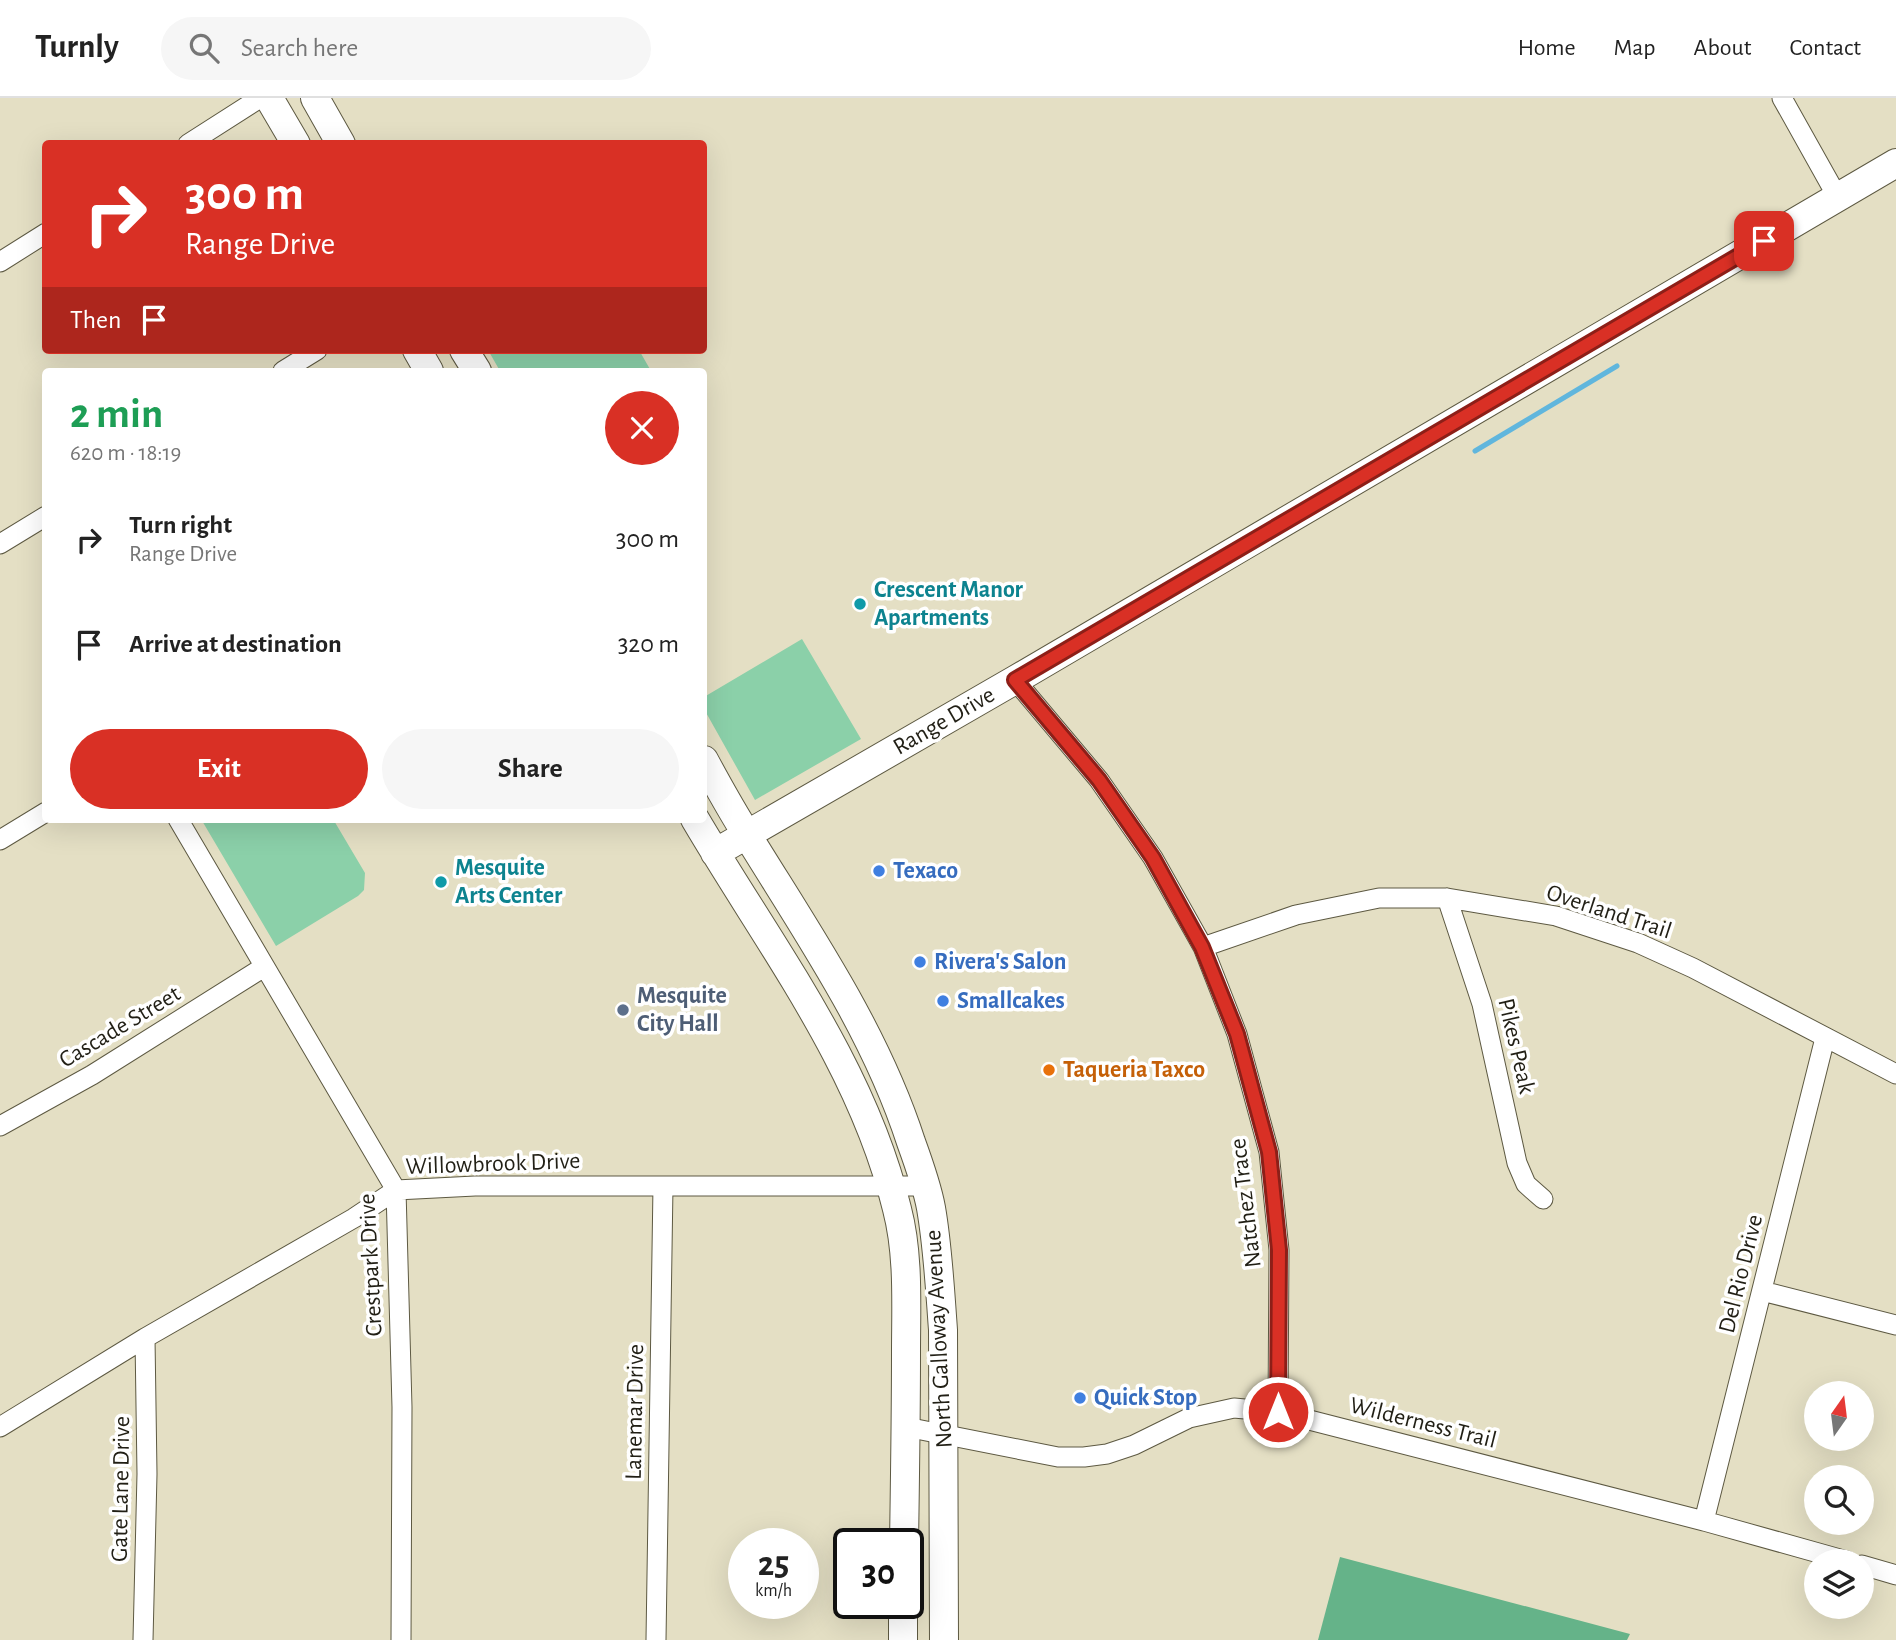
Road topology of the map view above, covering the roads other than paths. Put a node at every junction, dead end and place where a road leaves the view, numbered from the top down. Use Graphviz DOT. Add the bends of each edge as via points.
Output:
graph roads {
  1 [pos="260,98"];
  2 [pos="269,98"];
  3 [pos="314,98"];
  4 [pos="1782,98"];
  5 [pos="194,140"];
  6 [pos="294,140"];
  7 [pos="339,140"];
  8 [pos="1896,163"];
  9 [pos="1838,198"];
  10 [pos="42,236"];
  11 [pos="0,262"];
  12 [pos="311,354"];
  13 [pos="288,368"];
  14 [pos="42,518"];
  15 [pos="0,544"];
  16 [pos="1015,680"];
  17 [pos="707,765"];
  18 [pos="42,814"];
  19 [pos="180,823"];
  20 [pos="697,823"];
  21 [pos="747,835"];
  22 [pos="0,840"];
  23 [pos="715,853"];
  24 [pos="1447,898"];
  25 [pos="1202,947"];
  26 [pos="264,967"];
  27 [pos="1825,1038"];
  28 [pos="1896,1074"];
  29 [pos="0,1126"];
  30 [pos="663,1186"];
  31 [pos="926,1186"];
  32 [pos="891,1187"];
  33 [pos="396,1190"];
  34 [pos="1544,1199"];
  35 [pos="1762,1292"];
  36 [pos="1896,1325"];
  37 [pos="145,1338"];
  38 [pos="1278,1412"];
  39 [pos="0,1427"];
  40 [pos="905,1427"];
  41 [pos="945,1435"];
  42 [pos="1704,1521"];
  43 [pos="904,1528"];
  44 [pos="1804,1549"];
  45 [pos="1874,1569"];
  46 [pos="1896,1575"];
  47 [pos="903,1619"];
  48 [pos="143,1640"];
  49 [pos="401,1640"];
  50 [pos="656,1640"];
  51 [pos="903,1640"];
  52 [pos="944,1640"];
  1 -- 5 [label="street"];
  2 -- 6 [label="main road"];
  3 -- 7 [label="main road"];
  4 -- 9 [label="street"];
  8 -- 9 [label="main road, Range Drive"];
  9 -- 16 [label="main road, Range Drive"];
  10 -- 11 [label="street"];
  12 -- 13 [label="street"];
  14 -- 15 [label="street"];
  16 -- 21 [label="main road, Range Drive"];
  16 -- 25 [label="street, Natchez Trace" via="1099,780 1153,858"];
  17 -- 21 [label="main road, North Galloway Avenue"];
  18 -- 22 [label="street"];
  19 -- 26 [label="street, Crestpark Drive"];
  20 -- 23 [label="main road, North Galloway Avenue"];
  21 -- 23 [label="main road, Range Drive"];
  21 -- 31 [label="main road, North Galloway Avenue" via="854,1007 897,1099"];
  23 -- 32 [label="main road, North Galloway Avenue" via="859,1096"];
  24 -- 25 [label="street, Overland Trail" via="1379,898 1296,915"];
  24 -- 27 [label="street, Overland Trail" via="1556,916 1638,943"];
  24 -- 34 [label="street, Pikes Peak" via="1482,1004 1517,1163 1526,1184"];
  25 -- 38 [label="street, Natchez Trace" via="1237,1034 1269,1152 1279,1250"];
  26 -- 29 [label="street, Cascade Street" via="92,1075"];
  26 -- 33 [label="street, Crestpark Drive"];
  27 -- 28 [label="street, Overland Trail"];
  27 -- 35 [label="street, Del Rio Drive"];
  30 -- 32 [label="street, Willowbrook Drive"];
  30 -- 33 [label="street, Willowbrook Drive"];
  30 -- 50 [label="street, Lanemar Drive"];
  31 -- 32 [label="street, Willowbrook Drive"];
  31 -- 41 [label="main road, North Galloway Avenue" via="940,1280"];
  32 -- 40 [label="main road, North Galloway Avenue" via="907,1290"];
  33 -- 37 [label="street, Willowbrook Drive"];
  33 -- 49 [label="street, Crestpark Drive" via="402,1407"];
  35 -- 36 [label="street"];
  35 -- 42 [label="street, Del Rio Drive"];
  37 -- 39 [label="street, Willowbrook Drive"];
  37 -- 48 [label="street, Gate Lane Drive"];
  38 -- 41 [label="street, Wilderness Trail" via="1234,1408 1189,1418 1134,1445 1084,1457 1058,1457"];
  38 -- 42 [label="street, Wilderness Trail"];
  40 -- 41 [label="street, Wilderness Trail"];
  40 -- 43 [label="main road, North Galloway Avenue"];
  41 -- 52 [label="main road, North Galloway Avenue"];
  42 -- 44 [label="street, Wilderness Trail"];
  45 -- 46 [label="street"];
  47 -- 51 [label="main road"];
}
